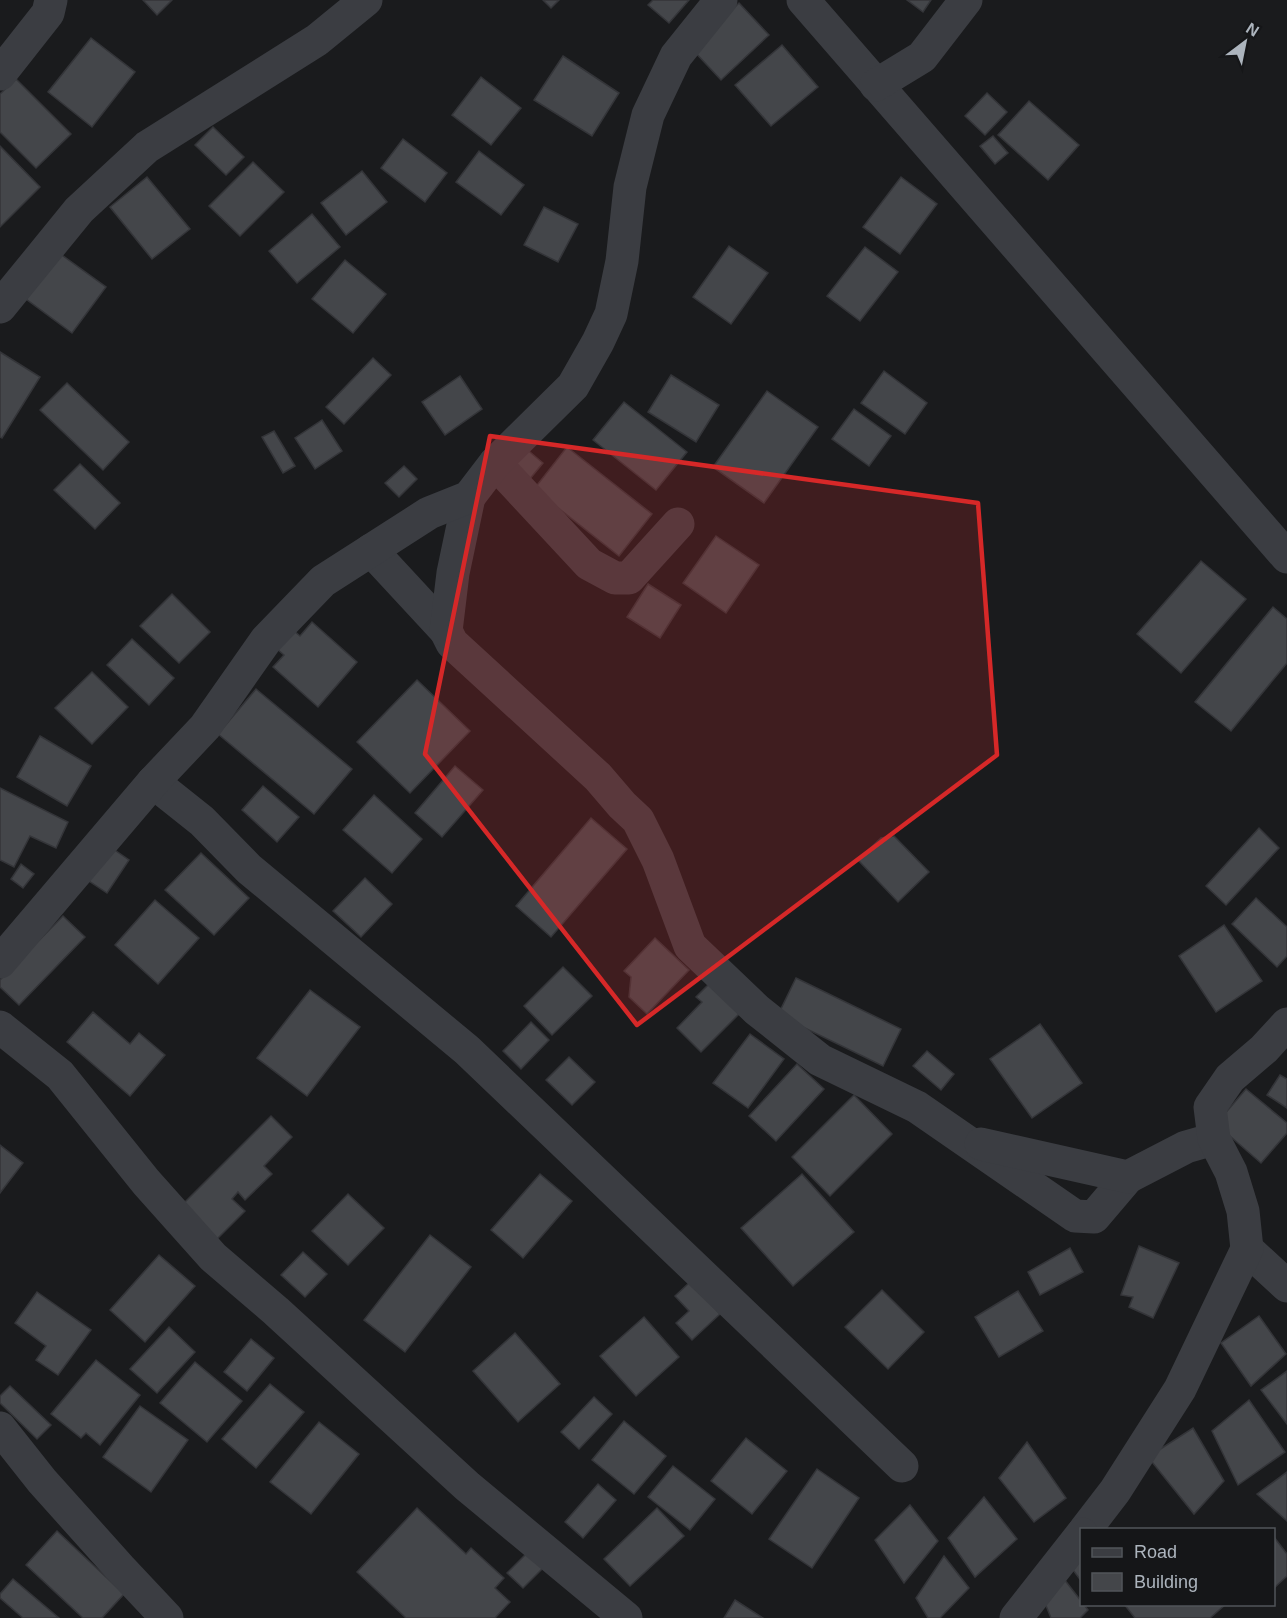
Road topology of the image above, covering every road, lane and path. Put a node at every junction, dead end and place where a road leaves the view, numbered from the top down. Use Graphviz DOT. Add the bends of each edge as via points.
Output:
graph roads {
  1 [pos="51,0"];
  2 [pos="366,0"];
  3 [pos="721,0"];
  4 [pos="803,0"];
  5 [pos="966,0"];
  6 [pos="0,74"];
  7 [pos="876,85"];
  8 [pos="0,307"];
  9 [pos="495,464"];
  10 [pos="469,497"];
  11 [pos="678,524"];
  12 [pos="371,550"];
  13 [pos="1287,557"];
  14 [pos="446,631"];
  15 [pos="153,783"];
  16 [pos="0,962"];
  17 [pos="1287,1024"];
  18 [pos="0,1027"];
  19 [pos="1214,1139"];
  20 [pos="964,1140"];
  21 [pos="1128,1177"];
  22 [pos="1247,1249"];
  23 [pos="1287,1286"];
  24 [pos="0,1428"];
  25 [pos="902,1466"];
  26 [pos="1087,1528"];
  27 [pos="1080,1537"];
  28 [pos="167,1618"];
  29 [pos="626,1618"];
  30 [pos="1016,1618"];
  1 -- 6 [label="street" via="48,13"];
  2 -- 8 [label="street" via="317,40 147,147 79,210"];
  3 -- 9 [label="street" via="676,56 648,115 630,187 622,261 611,314 598,342 573,386"];
  4 -- 7 [label="street"];
  5 -- 7 [label="street" via="922,57"];
  7 -- 13 [label="street"];
  9 -- 10 [label="street"];
  9 -- 11 [label="street" via="590,564 615,578 629,578"];
  10 -- 12 [label="street" via="429,513"];
  10 -- 14 [label="street"];
  12 -- 14 [label="street"];
  12 -- 15 [label="street" via="323,581 266,640 205,727"];
  14 -- 20 [label="street" via="452,643 598,777 638,820 658,860 690,946 757,1010 820,1060 916,1107"];
  15 -- 16 [label="street"];
  15 -- 25 [label="street" via="202,821 249,869 467,1050"];
  17 -- 19 [label="street" via="1230,1078 1210,1107"];
  18 -- 29 [label="street" via="60,1075 146,1182 213,1257 467,1486"];
  19 -- 21 [label="street" via="1186,1147"];
  19 -- 22 [label="street" via="1240,1201"];
  20 -- 21 [label="street"];
  20 -- 21 [label="street" via="1075,1216 1094,1217"];
  22 -- 23 [label="street"];
  22 -- 26 [label="street" via="1180,1389"];
  24 -- 28 [label="street" via="42,1481"];
  27 -- 30 [label="street"];
}
